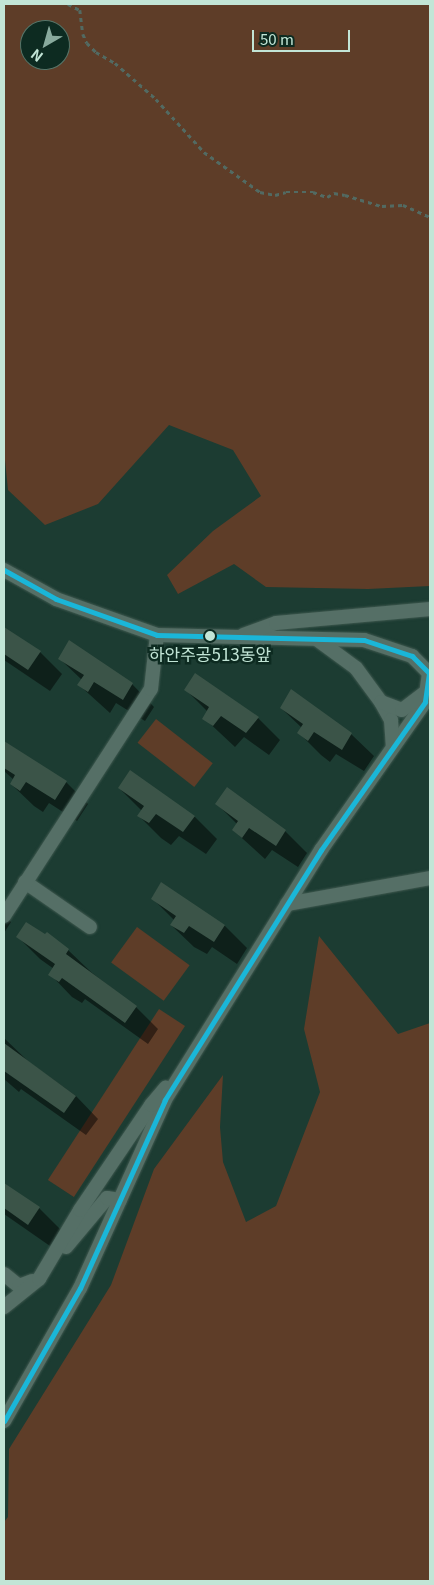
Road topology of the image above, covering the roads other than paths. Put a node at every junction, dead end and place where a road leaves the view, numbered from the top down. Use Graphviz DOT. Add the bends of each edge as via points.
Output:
graph roads {
  1 [pos="4,570"];
  2 [pos="430,609"];
  3 [pos="157,635"];
  4 [pos="237,638"];
  5 [pos="318,640"];
  6 [pos="426,692"];
  7 [pos="381,702"];
  8 [pos="392,746"];
  9 [pos="430,878"];
  10 [pos="26,882"];
  11 [pos="287,904"];
  12 [pos="4,916"];
  13 [pos="90,927"];
  14 [pos="198,1048"];
  15 [pos="120,1200"];
  16 [pos="4,1274"];
  17 [pos="38,1279"];
  18 [pos="4,1307"];
  19 [pos="4,1421"];
  1 -- 3 [label="street" via="56,599"];
  2 -- 4 [label="street" via="276,622"];
  3 -- 4 [label="street"];
  3 -- 10 [label="street" via="151,689"];
  4 -- 5 [label="street"];
  5 -- 6 [label="street" via="364,640 412,656 429,673"];
  5 -- 7 [label="street" via="356,668"];
  6 -- 7 [label="street" via="402,710"];
  6 -- 8 [label="street" via="425,702"];
  7 -- 8 [label="street" via="391,720"];
  8 -- 11 [label="street"];
  9 -- 11 [label="street"];
  10 -- 12 [label="street"];
  10 -- 13 [label="street"];
  11 -- 14 [label="street"];
  14 -- 15 [label="street" via="165,1100"];
  14 -- 17 [label="street" via="146,1113"];
  15 -- 17 [label="street" via="107,1198"];
  15 -- 19 [label="street" via="80,1288"];
  16 -- 17 [label="street" via="19,1286"];
  17 -- 18 [label="street"];
}
